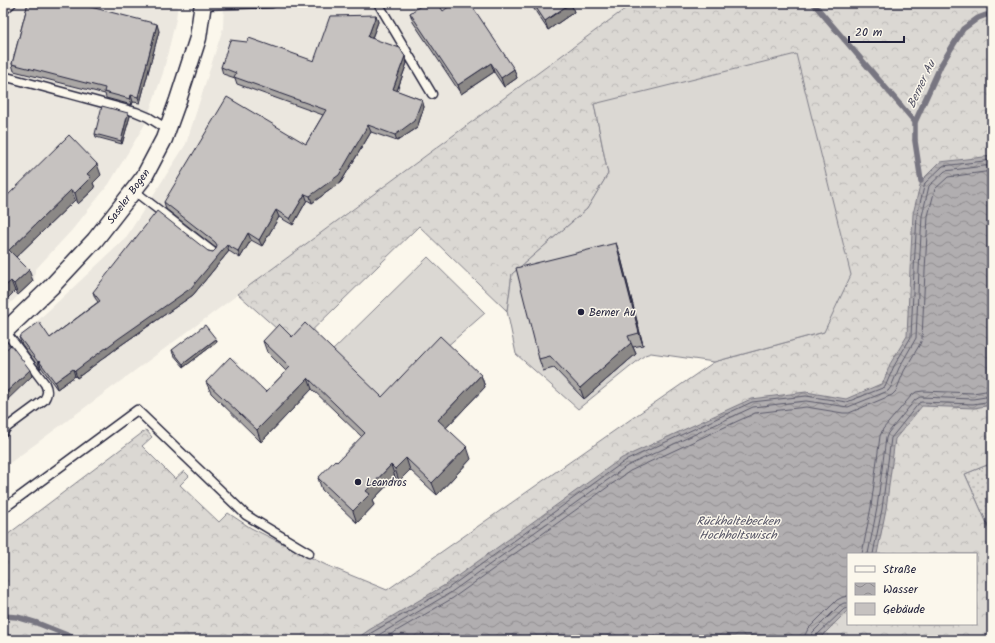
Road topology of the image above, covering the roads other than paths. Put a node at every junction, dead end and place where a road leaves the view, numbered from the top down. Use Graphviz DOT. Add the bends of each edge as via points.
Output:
graph roads {
  1 [pos="12,3"];
  2 [pos="272,3"];
  3 [pos="378,3"];
  4 [pos="202,4"];
  5 [pos="3,11"];
  6 [pos="3,76"];
  7 [pos="432,94"];
  8 [pos="167,129"];
  9 [pos="133,190"];
  10 [pos="214,253"];
  11 [pos="4,332"];
  12 [pos="3,433"];
  13 [pos="3,509"];
  14 [pos="309,553"];
  1 -- 5 [label="lane"];
  2 -- 4 [label="lane"];
  3 -- 7 [label="lane"];
  4 -- 8 [label="street, Saseler Bogen" via="198,38"];
  6 -- 8 [label="lane" via="136,112"];
  8 -- 9 [label="street, Saseler Bogen" via="144,177"];
  9 -- 10 [label="lane"];
  9 -- 11 [label="street, Saseler Bogen" via="95,240"];
  11 -- 12 [label="lane" via="47,389 44,400 6,428"];
  13 -- 14 [label="lane" via="137,410 246,515"];
}
